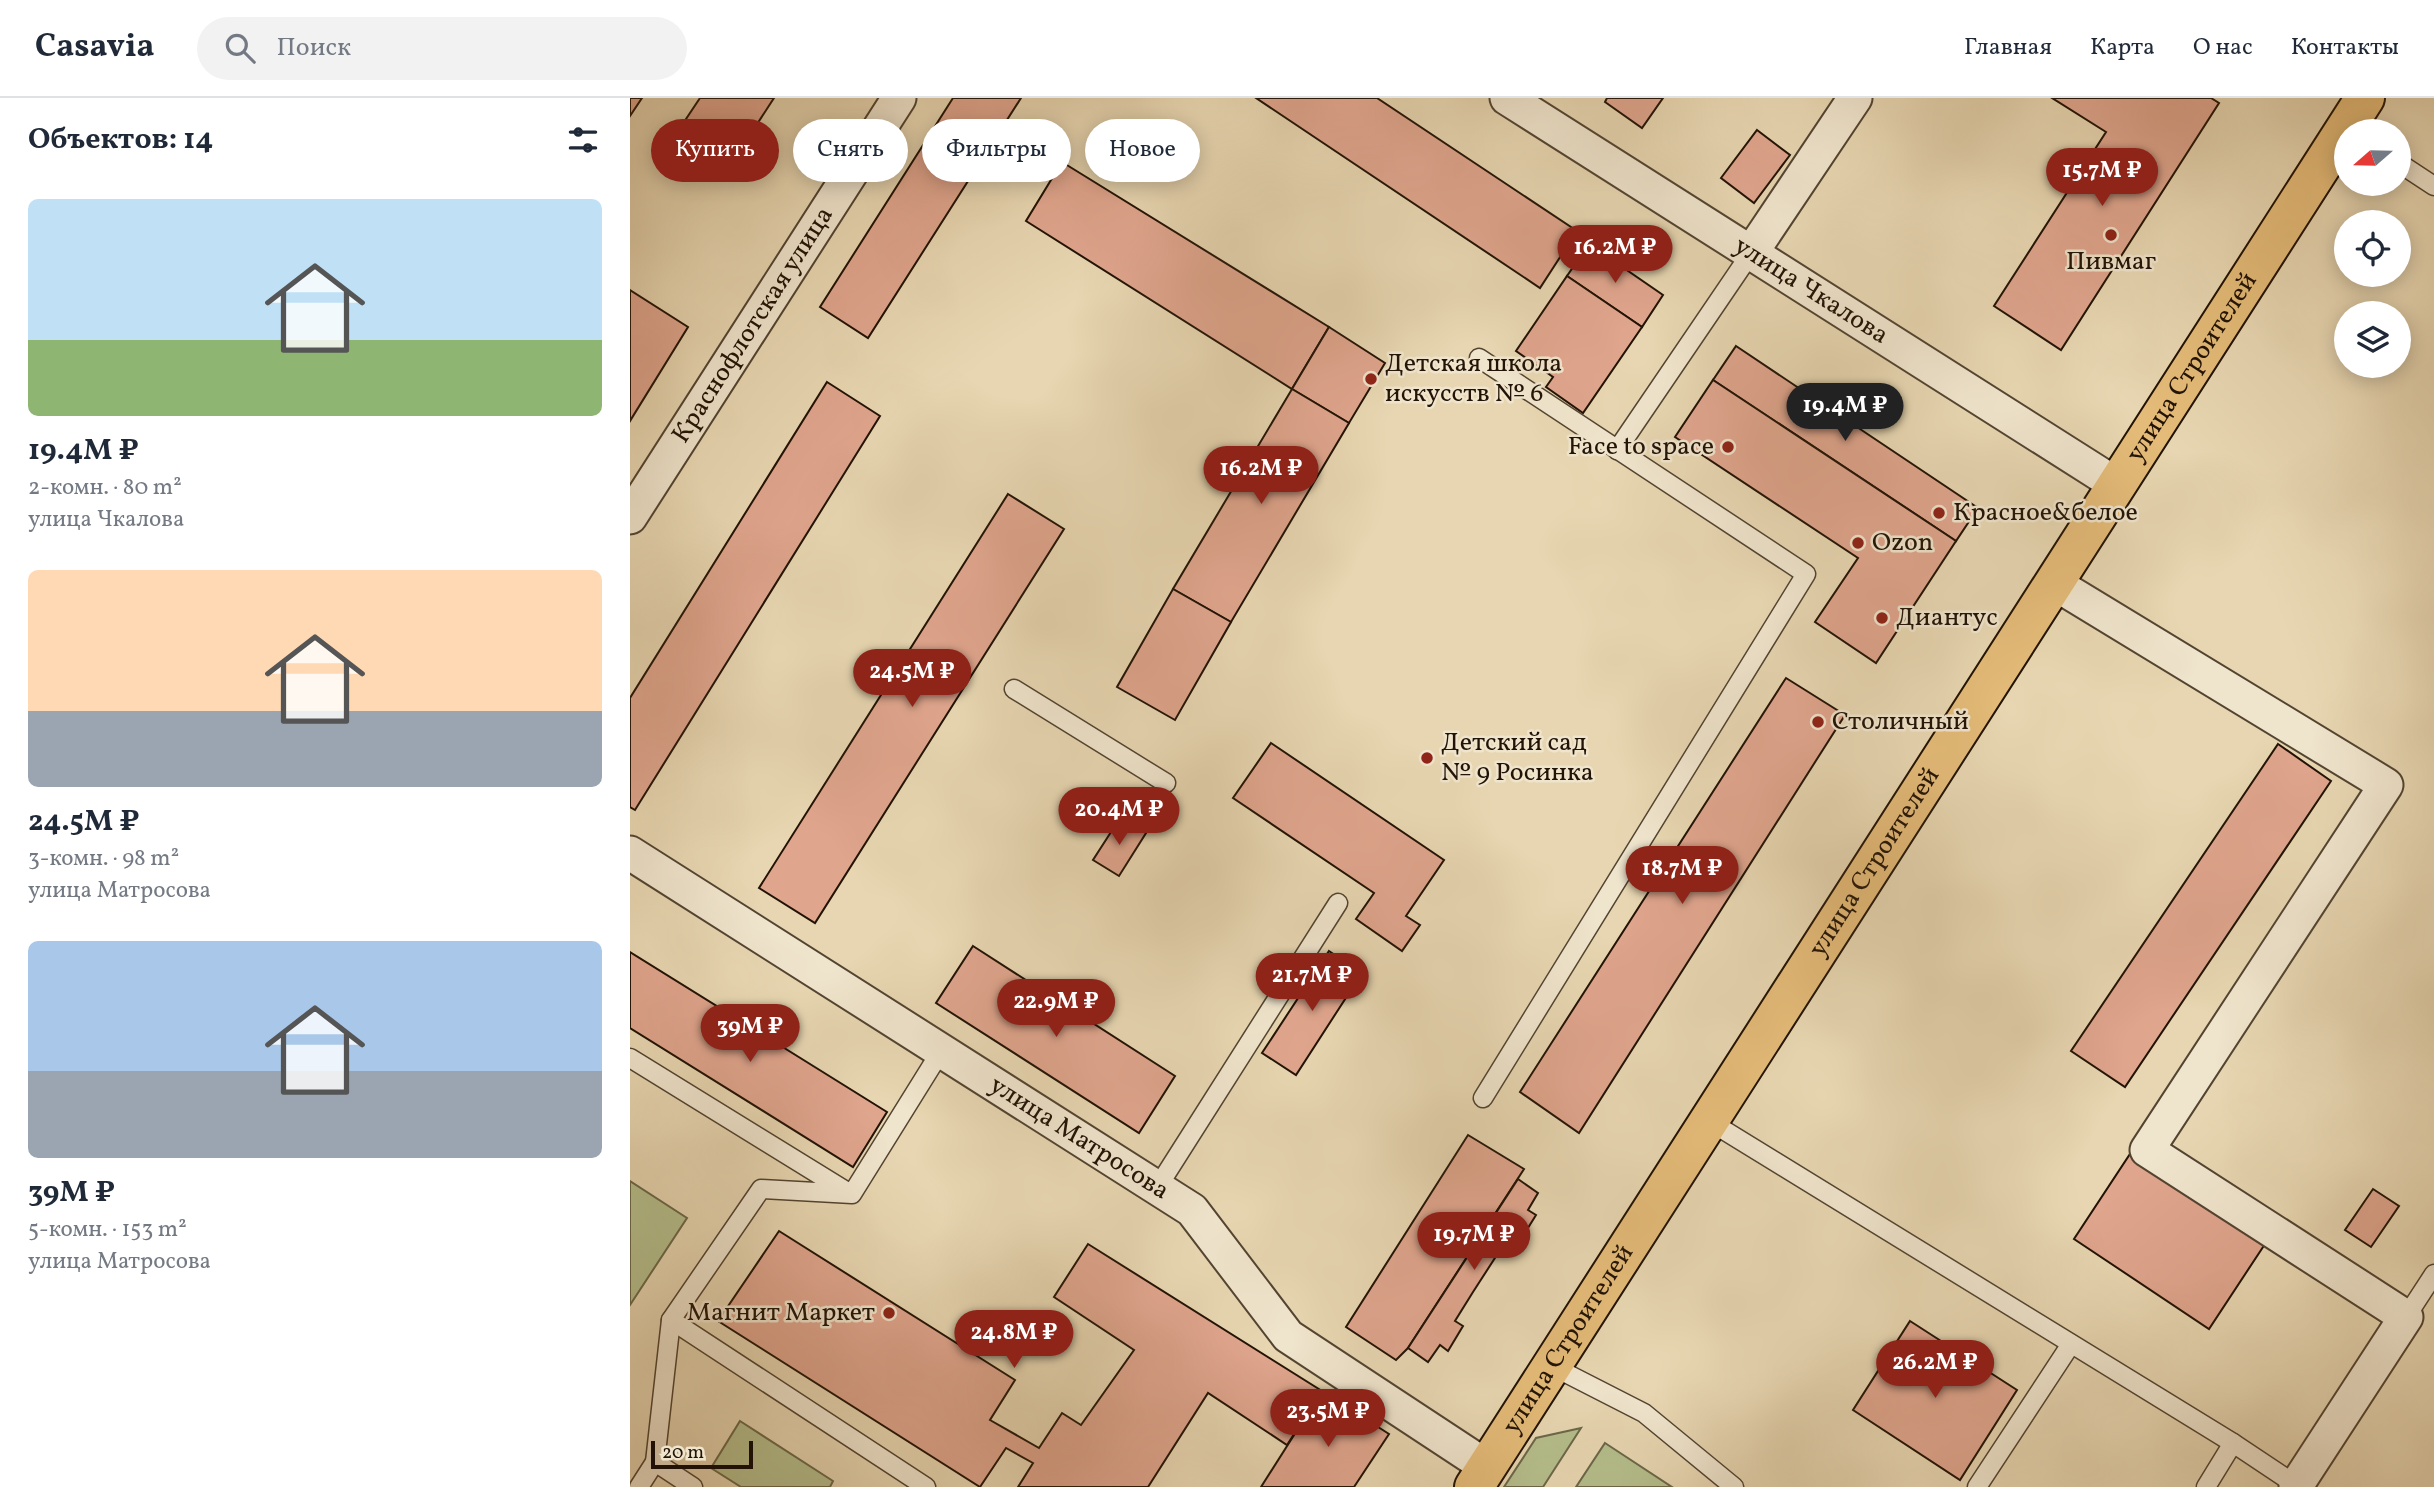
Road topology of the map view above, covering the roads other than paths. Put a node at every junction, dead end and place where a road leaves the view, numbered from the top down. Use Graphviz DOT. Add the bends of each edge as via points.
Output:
graph roads {
  1 [pos="899,98"];
  2 [pos="1507,98"];
  3 [pos="1855,98"];
  4 [pos="2334,150"];
  5 [pos="2412,172"];
  6 [pos="2434,186"];
  7 [pos="1751,253"];
  8 [pos="1479,358"];
  9 [pos="1618,450"];
  10 [pos="2117,485"];
  11 [pos="630,517"];
  12 [pos="2054,583"];
  13 [pos="1014,689"];
  14 [pos="1166,783"];
  15 [pos="630,853"];
  16 [pos="1338,903"];
  17 [pos="941,1051"];
  18 [pos="630,1058"];
  19 [pos="1483,1098"];
  20 [pos="1709,1121"];
  21 [pos="1157,1188"];
  22 [pos="852,1194"];
  23 [pos="2434,1274"];
  24 [pos="2406,1317"];
  25 [pos="671,1320"];
  26 [pos="2071,1344"];
  27 [pos="1552,1366"];
  28 [pos="2233,1443"];
  29 [pos="655,1462"];
  30 [pos="1481,1477"];
  31 [pos="2297,1486"];
  32 [pos="639,1487"];
  33 [pos="693,1487"];
  34 [pos="926,1487"];
  35 [pos="1734,1487"];
  36 [pos="1977,1487"];
  37 [pos="2206,1487"];
  1 -- 11 [label="street, Краснофлотская улица"];
  2 -- 7 [label="street, улица Чкалова"];
  3 -- 7 [label="street"];
  4 -- 10 [label="main road, улица Строителей"];
  5 -- 6 [label="lane"];
  7 -- 9 [label="lane"];
  7 -- 10 [label="street, улица Чкалова"];
  8 -- 9 [label="lane"];
  9 -- 19 [label="lane" via="1806,574"];
  10 -- 12 [label="main road, улица Строителей"];
  12 -- 20 [label="main road, улица Строителей"];
  12 -- 24 [label="street" via="2386,785 2147,1150"];
  13 -- 14 [label="lane"];
  15 -- 17 [label="street, улица Матросова"];
  16 -- 21 [label="lane"];
  17 -- 21 [label="street, улица Матросова"];
  17 -- 22 [label="lane"];
  18 -- 22 [label="lane"];
  20 -- 26 [label="lane"];
  20 -- 27 [label="main road, улица Строителей"];
  21 -- 30 [label="street, улица Матросова" via="1192,1210 1288,1336"];
  22 -- 25 [label="lane" via="761,1189"];
  23 -- 24 [label="lane"];
  24 -- 31 [label="street"];
  25 -- 29 [label="lane"];
  25 -- 34 [label="lane"];
  26 -- 28 [label="lane"];
  26 -- 36 [label="lane"];
  27 -- 30 [label="main road, улица Строителей"];
  27 -- 35 [label="lane" via="1644,1413"];
  28 -- 31 [label="lane"];
  28 -- 37 [label="lane"];
  29 -- 32 [label="lane"];
  29 -- 33 [label="lane"];
}
